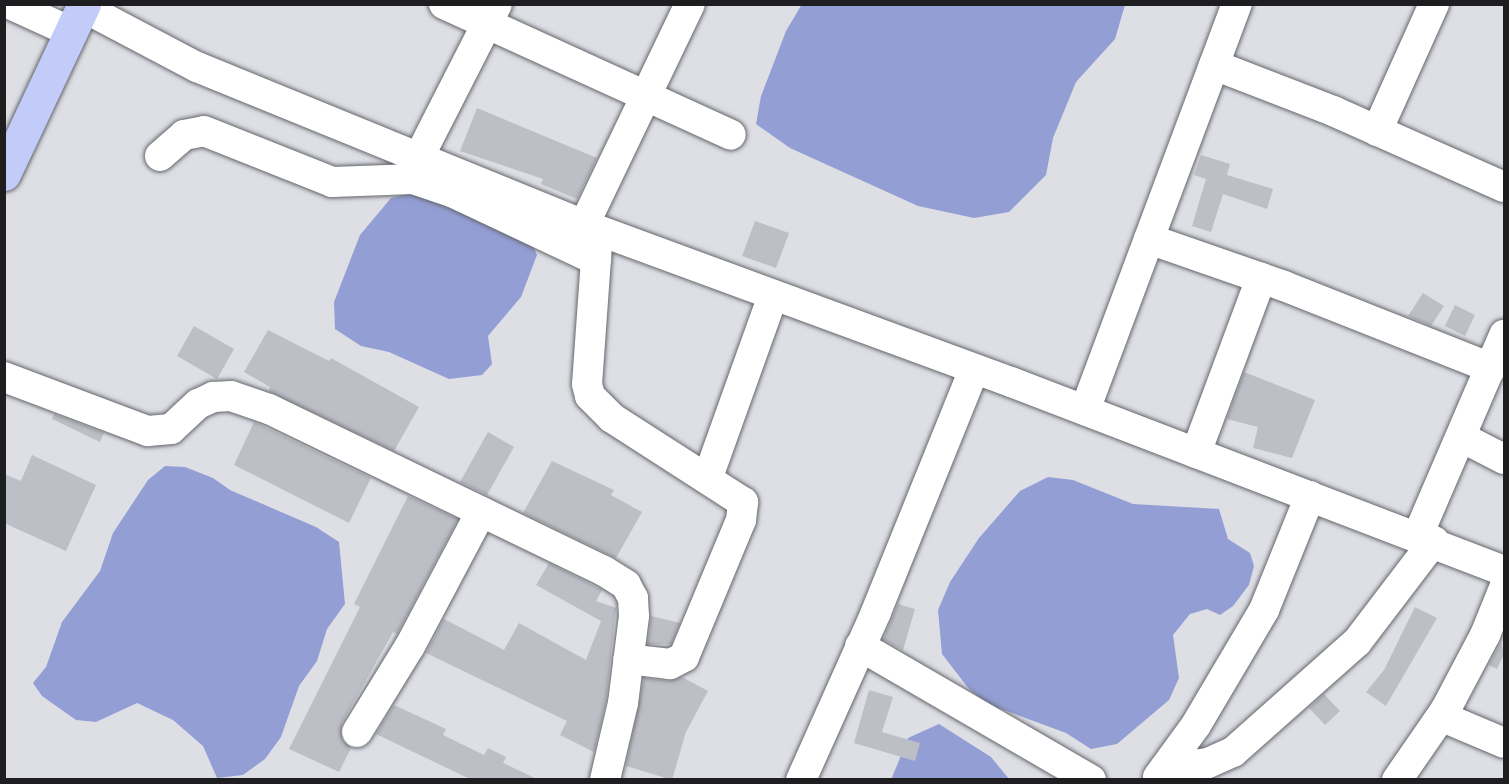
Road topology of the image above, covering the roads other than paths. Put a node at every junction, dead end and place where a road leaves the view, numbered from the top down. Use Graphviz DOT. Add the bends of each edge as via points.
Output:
graph roads {
  1 [pos="10,4"];
  2 [pos="444,4"];
  3 [pos="690,4"];
  4 [pos="1237,4"];
  5 [pos="1434,4"];
  6 [pos="79,14"];
  7 [pos="492,14"];
  8 [pos="1214,66"];
  9 [pos="647,97"];
  10 [pos="1377,131"];
  11 [pos="731,135"];
  12 [pos="160,156"];
  13 [pos="419,157"];
  14 [pos="8,158"];
  15 [pos="1504,188"];
  16 [pos="1149,239"];
  17 [pos="594,242"];
  18 [pos="1261,278"];
  19 [pos="773,295"];
  20 [pos="1504,334"];
  21 [pos="1491,368"];
  22 [pos="974,369"];
  23 [pos="4,377"];
  24 [pos="1085,410"];
  25 [pos="1461,436"];
  26 [pos="1196,453"];
  27 [pos="1504,459"];
  28 [pos="708,477"];
  29 [pos="1310,496"];
  30 [pos="481,512"];
  31 [pos="1426,538"];
  32 [pos="1504,571"];
  33 [pos="1504,588"];
  34 [pos="860,646"];
  35 [pos="628,658"];
  36 [pos="1446,709"];
  37 [pos="357,732"];
  38 [pos="1504,742"];
  39 [pos="1161,774"];
  40 [pos="605,780"];
  41 [pos="801,780"];
  42 [pos="1091,780"];
  43 [pos="1397,780"];
  1 -- 6 [label="street"];
  2 -- 7 [label="street"];
  3 -- 9 [label="street"];
  4 -- 8 [label="street"];
  5 -- 10 [label="street"];
  6 -- 13 [label="street" via="197,67"];
  6 -- 14 [label="main road"];
  7 -- 9 [label="street"];
  7 -- 13 [label="street"];
  8 -- 10 [label="street"];
  8 -- 16 [label="street"];
  9 -- 11 [label="street"];
  9 -- 17 [label="street"];
  10 -- 15 [label="street"];
  12 -- 17 [label="street" via="184,135 204,131 332,182 413,179"];
  13 -- 17 [label="street"];
  16 -- 18 [label="street"];
  16 -- 24 [label="street"];
  17 -- 19 [label="street"];
  17 -- 28 [label="street" via="587,384 590,396 612,418"];
  18 -- 21 [label="street"];
  18 -- 26 [label="street"];
  19 -- 22 [label="street"];
  19 -- 28 [label="street"];
  20 -- 21 [label="street"];
  21 -- 25 [label="street"];
  22 -- 24 [label="street"];
  22 -- 34 [label="street"];
  23 -- 30 [label="street" via="148,431 171,429 198,404 213,397 231,396 269,409"];
  24 -- 26 [label="street"];
  25 -- 27 [label="street"];
  25 -- 31 [label="street"];
  26 -- 29 [label="street"];
  28 -- 35 [label="street" via="738,496 743,510 691,647 678,662"];
  29 -- 31 [label="street"];
  29 -- 39 [label="street" via="1264,610 1196,725"];
  30 -- 35 [label="street" via="626,585 633,598"];
  30 -- 37 [label="street" via="410,646"];
  31 -- 32 [label="street"];
  31 -- 39 [label="street" via="1357,642 1233,752 1208,763"];
  33 -- 36 [label="street" via="1485,635"];
  34 -- 41 [label="street"];
  34 -- 42 [label="street"];
  35 -- 40 [label="street" via="623,704"];
  36 -- 38 [label="street" via="1452,721"];
  36 -- 43 [label="street"];
}
